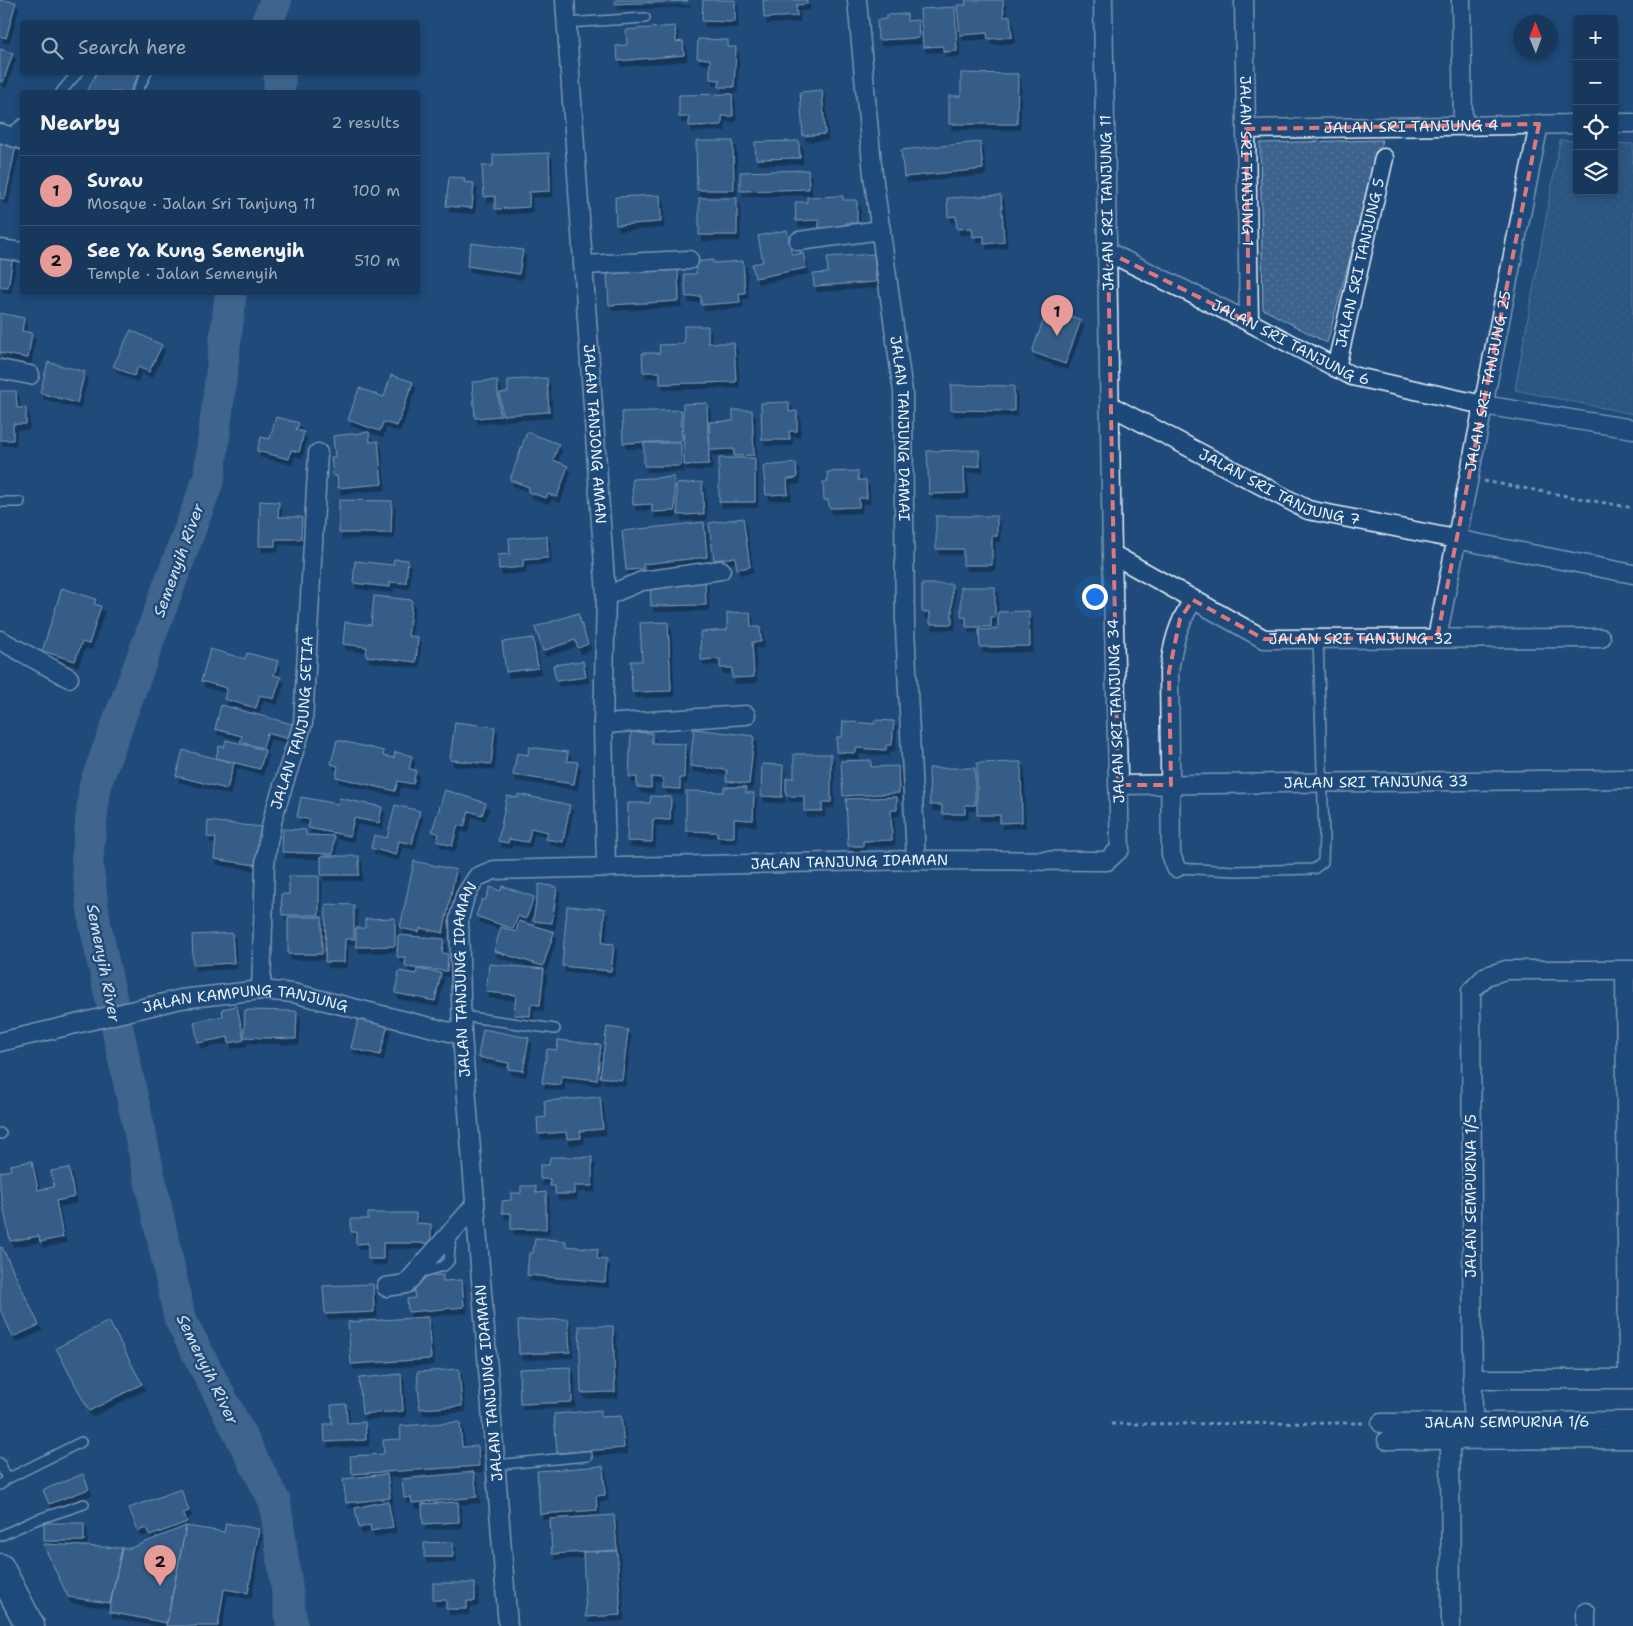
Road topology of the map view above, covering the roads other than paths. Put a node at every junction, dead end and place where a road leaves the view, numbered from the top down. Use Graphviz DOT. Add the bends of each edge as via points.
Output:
graph roads {
  1 [pos="565,0"];
  2 [pos="857,0"];
  3 [pos="1103,0"];
  4 [pos="1244,0"];
  5 [pos="1460,0"];
  6 [pos="645,18"];
  7 [pos="566,23"];
  8 [pos="75,75"];
  9 [pos="146,75"];
  10 [pos="63,90"];
  11 [pos="138,90"];
  12 [pos="1618,123"];
  13 [pos="1633,123"];
  14 [pos="1539,124"];
  15 [pos="1573,124"];
  16 [pos="1463,125"];
  17 [pos="20,126"];
  18 [pos="1246,129"];
  19 [pos="10,136"];
  20 [pos="1384,158"];
  21 [pos="880,230"];
  22 [pos="800,241"];
  23 [pos="0,249"];
  24 [pos="20,252"];
  25 [pos="1108,252"];
  26 [pos="689,260"];
  27 [pos="583,265"];
  28 [pos="1249,322"];
  29 [pos="1336,368"];
  30 [pos="0,369"];
  31 [pos="30,375"];
  32 [pos="1483,405"];
  33 [pos="1111,406"];
  34 [pos="1633,429"];
  35 [pos="318,453"];
  36 [pos="0,502"];
  37 [pos="20,502"];
  38 [pos="1457,538"];
  39 [pos="1112,554"];
  40 [pos="721,570"];
  41 [pos="1633,574"];
  42 [pos="606,596"];
  43 [pos="1193,600"];
  44 [pos="1318,638"];
  45 [pos="1437,638"];
  46 [pos="1601,638"];
  47 [pos="0,640"];
  48 [pos="69,678"];
  49 [pos="746,715"];
  50 [pos="604,724"];
  51 [pos="1633,779"];
  52 [pos="1321,784"];
  53 [pos="1118,785"];
  54 [pos="1170,785"];
  55 [pos="916,860"];
  56 [pos="1107,861"];
  57 [pos="606,868"];
  58 [pos="1176,868"];
  59 [pos="1629,970"];
  60 [pos="261,990"];
  61 [pos="462,1016"];
  62 [pos="555,1030"];
  63 [pos="462,1035"];
  64 [pos="0,1042"];
  65 [pos="475,1205"];
  66 [pos="386,1287"];
  67 [pos="1472,1379"];
  68 [pos="1631,1379"];
  69 [pos="1633,1421"];
  70 [pos="1473,1422"];
  71 [pos="1381,1423"];
  72 [pos="1633,1439"];
  73 [pos="1387,1440"];
  74 [pos="1450,1440"];
  75 [pos="81,1442"];
  76 [pos="587,1456"];
  77 [pos="0,1463"];
  78 [pos="495,1464"];
  79 [pos="4,1482"];
  80 [pos="84,1504"];
  81 [pos="0,1536"];
  82 [pos="0,1568"];
  83 [pos="30,1626"];
  84 [pos="508,1626"];
  85 [pos="1451,1626"];
  1 -- 7 [label="street, JALAN TANJONG AMAN"];
  2 -- 21 [label="street, JALAN TANJUNG DAMAI"];
  3 -- 25 [label="street, JALAN SRI TANJUNG 11"];
  4 -- 18 [label="street, JALAN SRI TANJUNG 1"];
  5 -- 16 [label="street"];
  6 -- 7 [label="lane"];
  7 -- 27 [label="street, JALAN TANJONG AMAN"];
  8 -- 10 [label="lane"];
  9 -- 11 [label="lane"];
  12 -- 13 [label="street"];
  14 -- 15 [label="street, JALAN SRI TANJUNG 4"];
  14 -- 16 [label="street, JALAN SRI TANJUNG 4"];
  14 -- 32 [label="street, JALAN SRI TANJUNG 25"];
  16 -- 18 [label="street, JALAN SRI TANJUNG 4"];
  17 -- 19 [label="lane"];
  18 -- 28 [label="street, JALAN SRI TANJUNG 1"];
  20 -- 29 [label="street, JALAN SRI TANJUNG 5"];
  21 -- 22 [label="street"];
  21 -- 55 [label="street, JALAN TANJUNG DAMAI" via="902,392 906,627"];
  23 -- 24 [label="street"];
  25 -- 28 [label="street, JALAN SRI TANJUNG 6"];
  25 -- 33 [label="street, JALAN SRI TANJUNG 11"];
  26 -- 27 [label="street"];
  27 -- 42 [label="street, JALAN TANJONG AMAN"];
  28 -- 29 [label="street, JALAN SRI TANJUNG 6"];
  29 -- 32 [label="street, JALAN SRI TANJUNG 6" via="1352,376"];
  30 -- 31 [label="street"];
  32 -- 34 [label="street, JALAN SRI TANJUNG 6"];
  32 -- 38 [label="street, JALAN SRI TANJUNG 25"];
  33 -- 38 [label="street, JALAN SRI TANJUNG 7" via="1308,510"];
  33 -- 39 [label="street, JALAN SRI TANJUNG 34"];
  35 -- 60 [label="street, JALAN TANJUNG SETIA" via="303,723 268,841"];
  36 -- 37 [label="lane"];
  38 -- 41 [label="street, JALAN SRI TANJUNG 7"];
  38 -- 45 [label="street, JALAN SRI TANJUNG 25"];
  39 -- 43 [label="street, JALAN SRI TANJUNG 32"];
  39 -- 53 [label="street, JALAN SRI TANJUNG 34"];
  40 -- 42 [label="street" via="642,581"];
  42 -- 50 [label="street, JALAN TANJONG AMAN"];
  43 -- 44 [label="street, JALAN SRI TANJUNG 32" via="1264,639"];
  43 -- 54 [label="street" via="1180,619 1169,672"];
  44 -- 45 [label="street, JALAN SRI TANJUNG 32"];
  44 -- 52 [label="lane"];
  45 -- 46 [label="street, JALAN SRI TANJUNG 32"];
  47 -- 48 [label="street"];
  49 -- 50 [label="street"];
  50 -- 57 [label="street, JALAN TANJONG AMAN"];
  51 -- 52 [label="street, JALAN SRI TANJUNG 33"];
  52 -- 54 [label="street, JALAN SRI TANJUNG 33"];
  52 -- 58 [label="lane" via="1324,853 1323,862 1314,869 1235,871"];
  53 -- 54 [label="street, JALAN SRI TANJUNG 33"];
  53 -- 56 [label="street, JALAN SRI TANJUNG 34" via="1120,849"];
  54 -- 58 [label="street" via="1171,854"];
  55 -- 56 [label="street, JALAN TANJUNG IDAMAN"];
  55 -- 57 [label="street, JALAN TANJUNG IDAMAN"];
  57 -- 61 [label="street, JALAN TANJUNG IDAMAN" via="494,870 477,877 465,896 459,919"];
  59 -- 67 [label="street, JALAN SEMPURNA 1/5" via="1506,970 1486,976 1471,991"];
  59 -- 68 [label="street"];
  60 -- 63 [label="street, JALAN KAMPUNG TANJUNG" via="293,993"];
  60 -- 64 [label="street, JALAN KAMPUNG TANJUNG" via="181,999"];
  61 -- 62 [label="lane"];
  61 -- 63 [label="street, JALAN TANJUNG IDAMAN"];
  63 -- 65 [label="street, JALAN TANJUNG IDAMAN"];
  65 -- 66 [label="street" via="406,1284"];
  65 -- 78 [label="street, JALAN TANJUNG IDAMAN"];
  67 -- 68 [label="street"];
  67 -- 70 [label="street, JALAN SEMPURNA 1/5"];
  69 -- 70 [label="street, JALAN SEMPURNA 1/6"];
  70 -- 71 [label="street, JALAN SEMPURNA 1/6"];
  72 -- 74 [label="street"];
  73 -- 74 [label="street"];
  74 -- 85 [label="street"];
  75 -- 79 [label="lane"];
  76 -- 78 [label="lane"];
  77 -- 79 [label="lane"];
  78 -- 84 [label="street, JALAN TANJUNG IDAMAN"];
  80 -- 81 [label="lane"];
  82 -- 83 [label="main road"];
}
